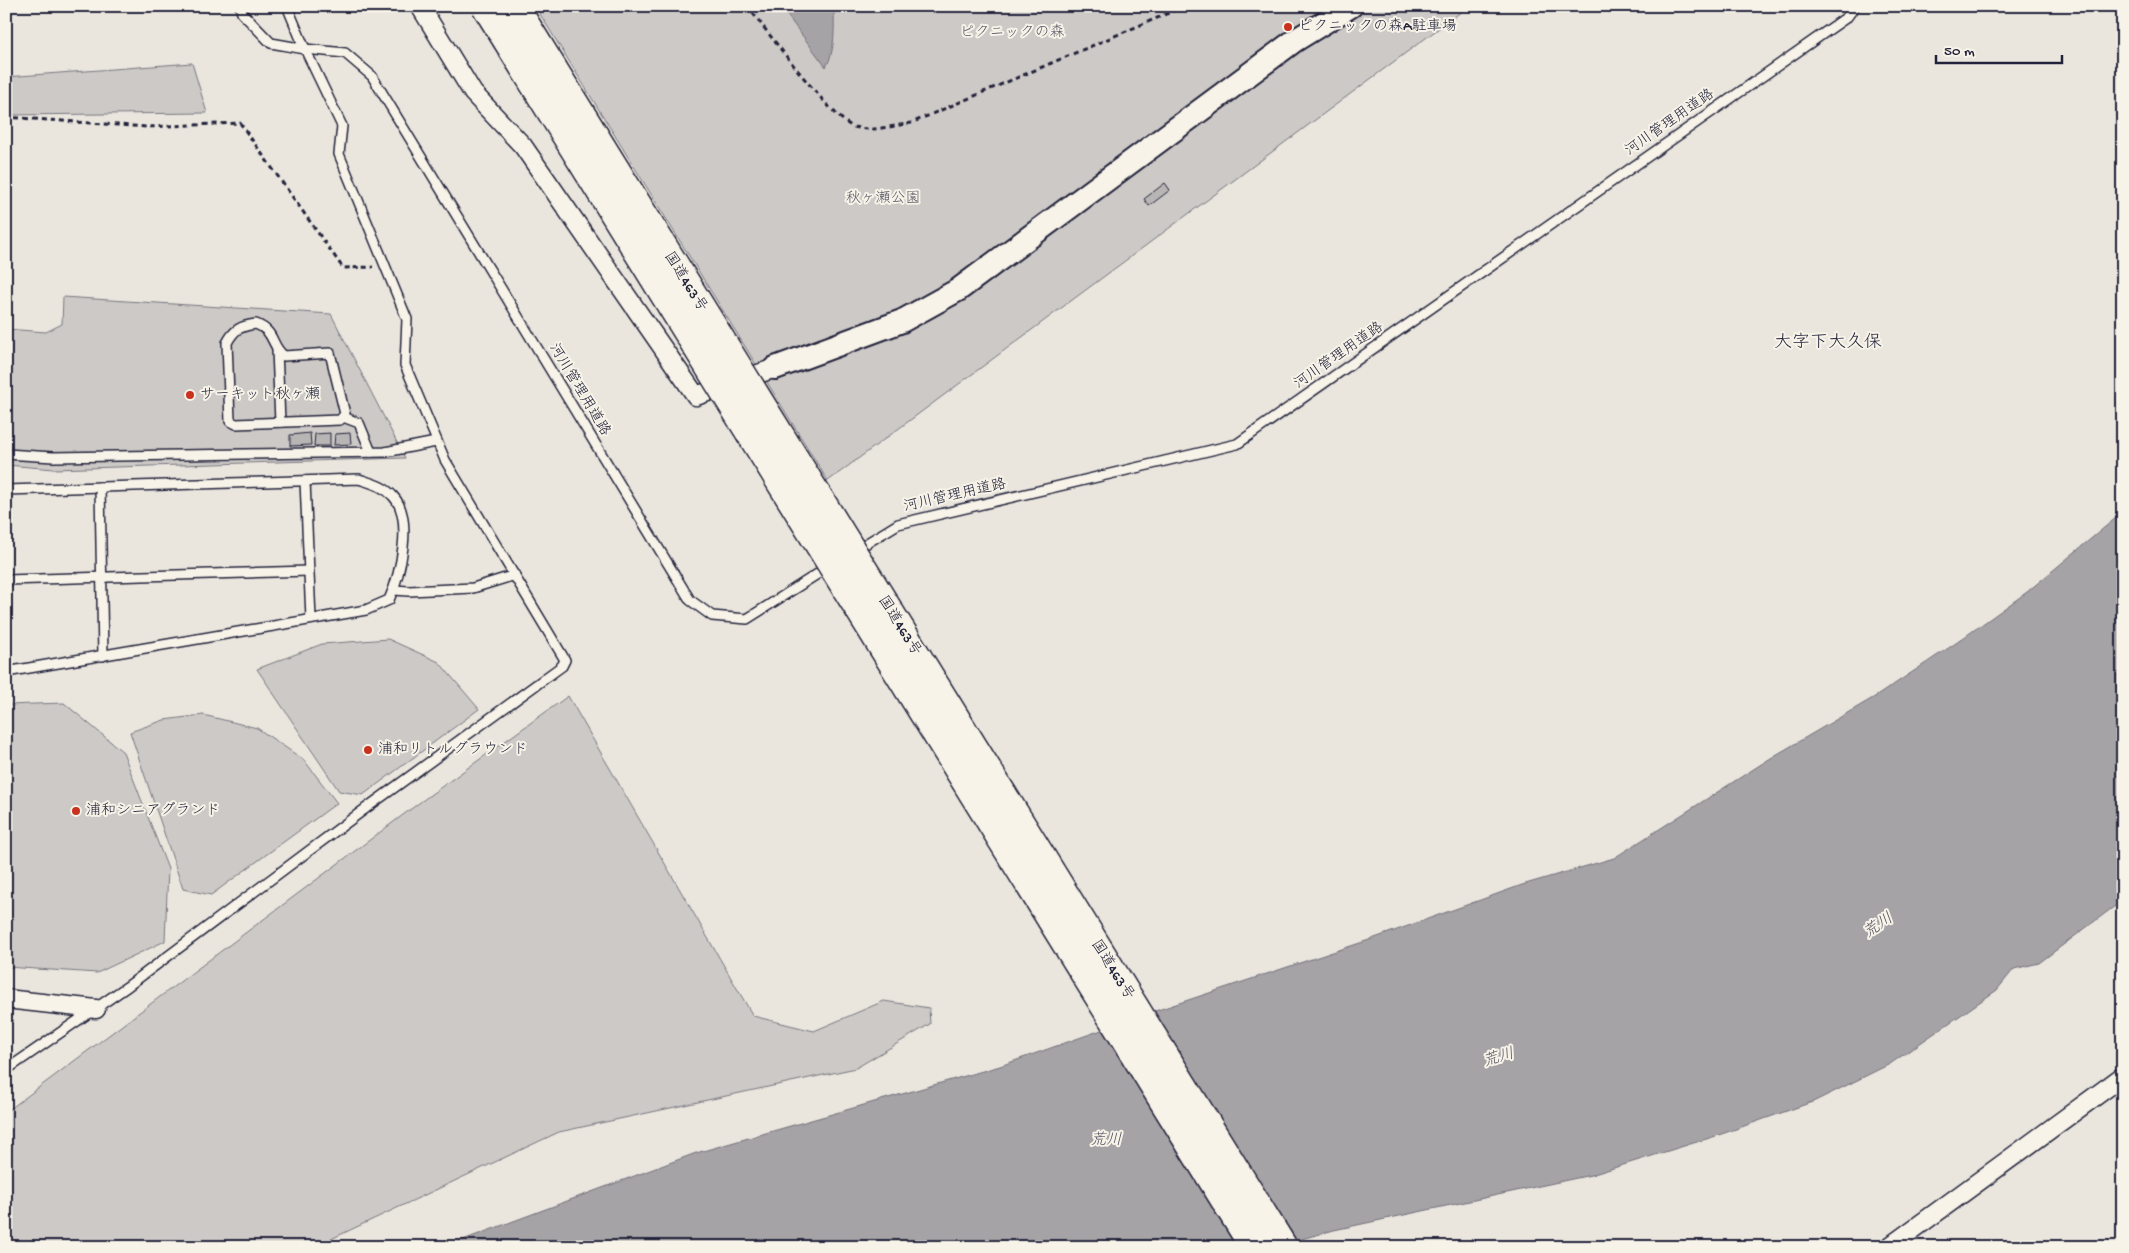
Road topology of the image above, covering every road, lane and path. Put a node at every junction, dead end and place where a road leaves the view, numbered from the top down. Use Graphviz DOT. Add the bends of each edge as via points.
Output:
graph roads {
  1 [pos="240,6"];
  2 [pos="287,6"];
  3 [pos="420,6"];
  4 [pos="486,6"];
  5 [pos="514,6"];
  6 [pos="747,6"];
  7 [pos="1185,6"];
  8 [pos="1351,6"];
  9 [pos="1855,6"];
  10 [pos="305,49"];
  11 [pos="6,117"];
  12 [pos="386,266"];
  13 [pos="277,350"];
  14 [pos="775,368"];
  15 [pos="342,417"];
  16 [pos="280,422"];
  17 [pos="436,442"];
  18 [pos="371,452"];
  19 [pos="6,454"];
  20 [pos="305,481"];
  21 [pos="100,487"];
  22 [pos="6,490"];
  23 [pos="847,555"];
  24 [pos="839,561"];
  25 [pos="309,571"];
  26 [pos="515,575"];
  27 [pos="102,577"];
  28 [pos="6,580"];
  29 [pos="394,590"];
  30 [pos="311,619"];
  31 [pos="103,656"];
  32 [pos="6,672"];
  33 [pos="6,999"];
  34 [pos="96,1009"];
  35 [pos="6,1070"];
  36 [pos="2123,1076"];
  37 [pos="1254,1247"];
  38 [pos="1282,1247"];
  39 [pos="1889,1247"];
  1 -- 10 [label="lane, 河川管理用道路" via="242,13 271,43"];
  2 -- 10 [label="lane"];
  3 -- 14 [label="street" via="473,93 523,146 696,396"];
  4 -- 37 [label="highway, 国道463号, bridge"];
  5 -- 38 [label="highway, 国道463号, bridge"];
  6 -- 7 [label="path" via="830,108 853,127 873,129 911,123"];
  8 -- 14 [label="street" via="1294,41 958,290 902,321"];
  9 -- 23 [label="lane, 河川管理用道路" via="1847,17 1237,444 898,524"];
  10 -- 12 [label="lane" via="342,126 339,154"];
  10 -- 24 [label="lane, 河川管理用道路" via="345,53 372,76 690,600 712,616 747,619"];
  11 -- 12 [label="path" via="146,127 240,123 343,268"];
  12 -- 17 [label="lane" via="407,319 405,365"];
  13 -- 15 [label="lane" via="284,356 330,354 345,414"];
  13 -- 16 [label="lane"];
  13 -- 16 [label="lane" via="266,328 256,324 242,326 232,332 227,343 228,412 230,421 236,424"];
  15 -- 16 [label="lane" via="340,420"];
  15 -- 18 [label="lane" via="359,423"];
  17 -- 18 [label="lane"];
  17 -- 26 [label="lane"];
  18 -- 19 [label="lane" via="53,457"];
  20 -- 21 [label="lane"];
  20 -- 25 [label="lane"];
  20 -- 29 [label="lane" via="359,479 380,486 394,497 403,518 403,556"];
  21 -- 22 [label="lane"];
  21 -- 27 [label="lane"];
  25 -- 27 [label="lane"];
  25 -- 30 [label="lane"];
  26 -- 29 [label="lane" via="472,588"];
  26 -- 34 [label="lane" via="563,654 562,666"];
  27 -- 28 [label="lane"];
  27 -- 31 [label="lane"];
  29 -- 30 [label="lane" via="389,600 366,610"];
  30 -- 31 [label="lane"];
  31 -- 32 [label="lane"];
  33 -- 34 [label="street"];
  34 -- 35 [label="lane"];
  36 -- 39 [label="street"];
}
